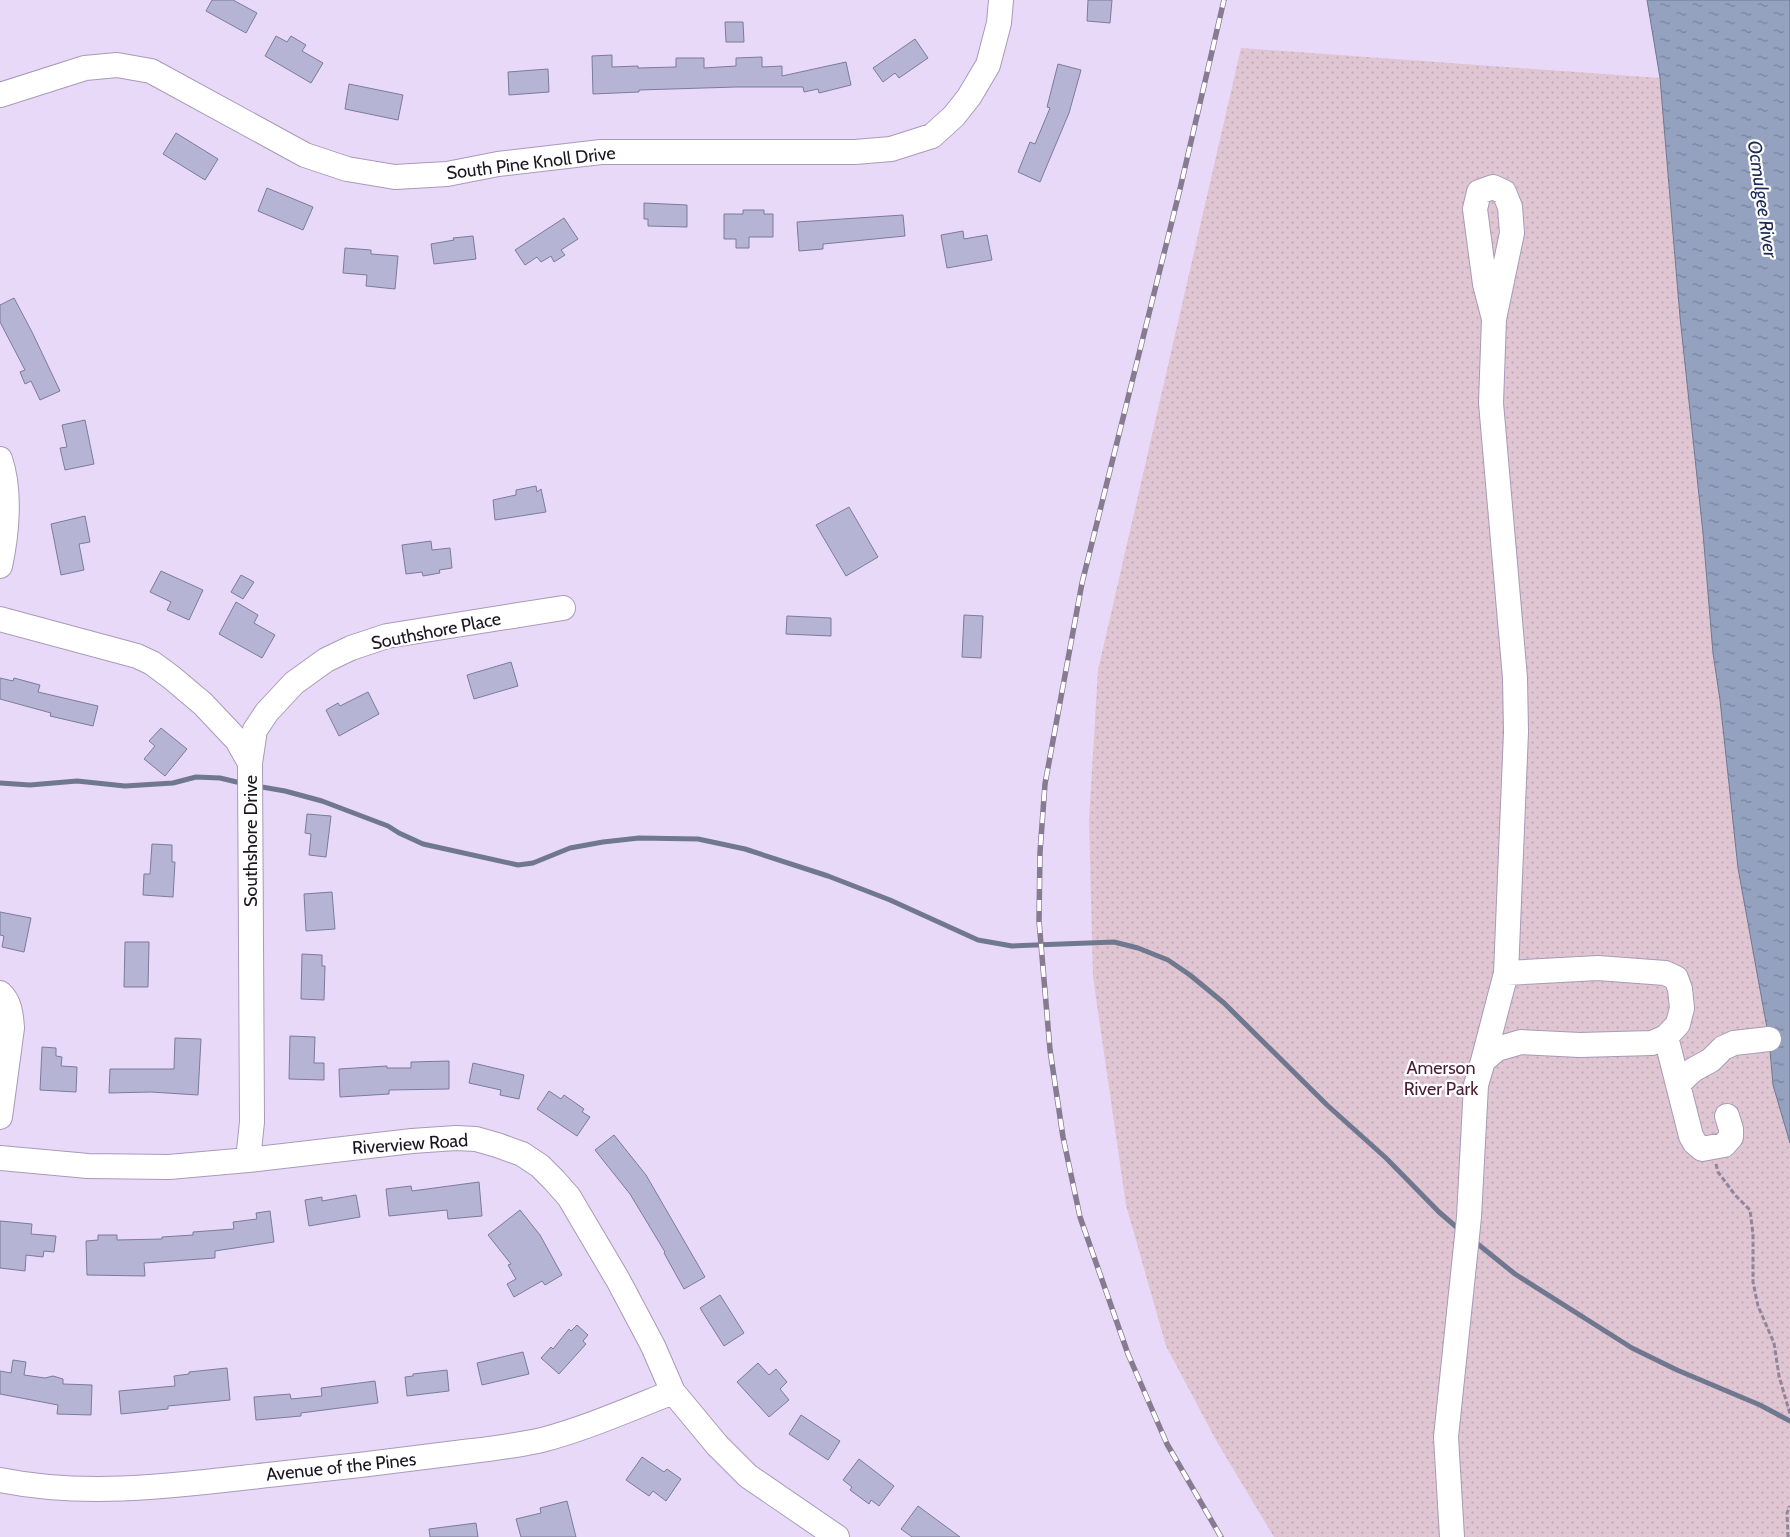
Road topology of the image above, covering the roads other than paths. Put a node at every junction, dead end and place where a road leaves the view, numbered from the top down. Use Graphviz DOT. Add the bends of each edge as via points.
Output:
graph roads {
  1 [pos="1001,0"];
  2 [pos="0,95"];
  3 [pos="1494,319"];
  4 [pos="0,460"];
  5 [pos="0,566"];
  6 [pos="563,608"];
  7 [pos="0,619"];
  8 [pos="250,763"];
  9 [pos="1506,973"];
  10 [pos="0,993"];
  11 [pos="1666,1037"];
  12 [pos="1769,1039"];
  13 [pos="1483,1061"];
  14 [pos="1678,1084"];
  15 [pos="1727,1116"];
  16 [pos="0,1117"];
  17 [pos="0,1158"];
  18 [pos="248,1160"];
  19 [pos="673,1392"];
  20 [pos="0,1480"];
  21 [pos="837,1537"];
  22 [pos="1452,1537"];
  1 -- 2 [label="street, South Pine Knoll Drive" via="988,65 969,97 932,136 891,150 601,152 498,164 447,174 396,177 346,169 305,154 151,71 117,65 85,68"];
  3 -- 9 [label="street" via="1491,422 1513,659 1516,732"];
  4 -- 5 [label="street" via="7,516"];
  6 -- 8 [label="street, Southshore Place" via="387,636 326,660 294,683 267,712 255,730"];
  7 -- 8 [label="street, Southshore Drive" via="137,656 152,663 203,704 237,740"];
  8 -- 18 [label="street, Southshore Drive" via="252,1122"];
  9 -- 11 [label="street" via="1598,968 1665,973 1676,978 1682,1008 1678,1024"];
  9 -- 13 [label="street"];
  10 -- 16 [label="street" via="6,998 12,1028"];
  11 -- 13 [label="street" via="1652,1043 1580,1045 1521,1042 1497,1049"];
  11 -- 14 [label="street"];
  12 -- 14 [label="street" via="1734,1043 1723,1048"];
  13 -- 22 [label="street" via="1476,1085 1469,1217 1446,1437"];
  14 -- 15 [label="street" via="1691,1136 1702,1149 1724,1145 1731,1137"];
  17 -- 18 [label="street, Riverview Road" via="88,1166 169,1167"];
  18 -- 19 [label="street, Riverview Road" via="456,1138 476,1139 522,1154 540,1166 569,1197 618,1280"];
  19 -- 20 [label="street, Avenue of the Pines" via="598,1422 541,1440 414,1459 158,1487 79,1488"];
  19 -- 21 [label="street, Riverview Road" via="748,1476"];
}
